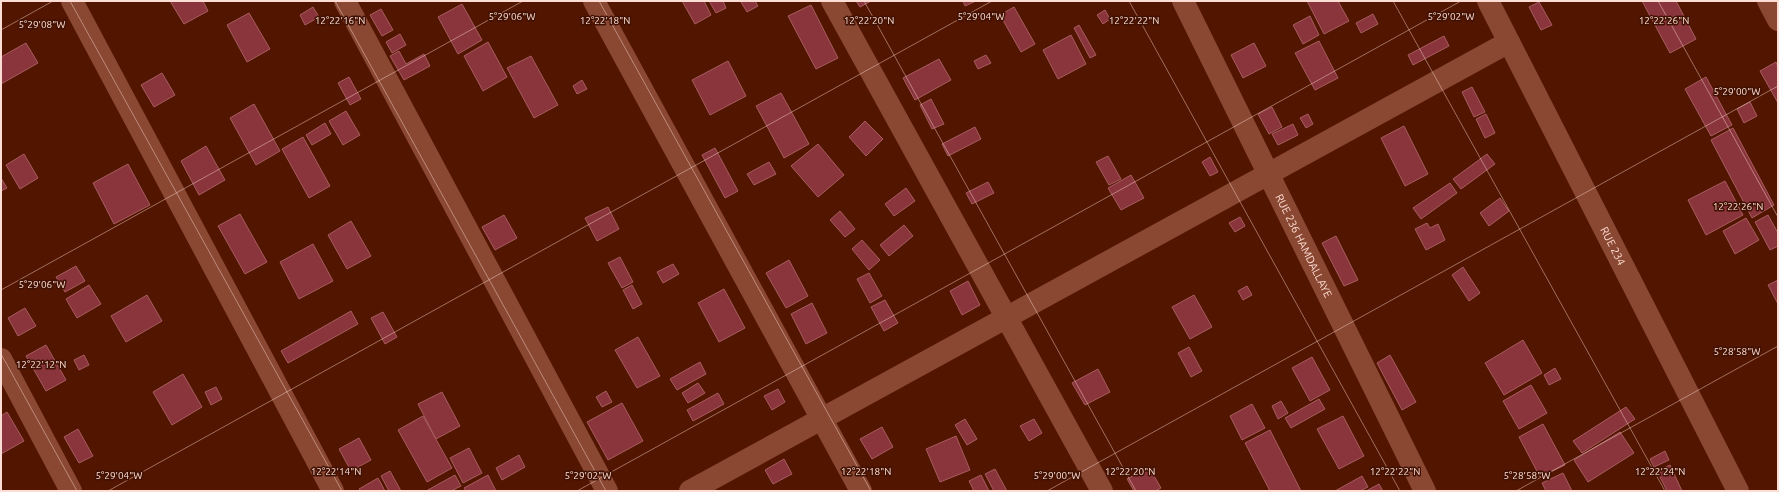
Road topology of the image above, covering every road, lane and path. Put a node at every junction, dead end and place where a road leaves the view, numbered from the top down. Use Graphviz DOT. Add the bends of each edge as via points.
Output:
graph roads {
  1 [pos="72,1"];
  2 [pos="345,1"];
  3 [pos="594,1"];
  4 [pos="832,1"];
  5 [pos="1183,1"];
  6 [pos="1488,1"];
  7 [pos="1768,1"];
  8 [pos="1778,20"];
  9 [pos="1509,42"];
  10 [pos="1269,174"];
  11 [pos="1006,317"];
  12 [pos="1,359"];
  13 [pos="822,419"];
  14 [pos="71,491"];
  15 [pos="333,491"];
  16 [pos="607,491"];
  17 [pos="690,491"];
  18 [pos="861,491"];
  19 [pos="1102,491"];
  20 [pos="1425,491"];
  21 [pos="1738,491"];
  1 -- 15 [label="street"];
  2 -- 16 [label="street"];
  3 -- 13 [label="street"];
  4 -- 11 [label="street"];
  5 -- 10 [label="street, RUE 236 HAMDALLAYE"];
  6 -- 9 [label="street, RUE 234"];
  7 -- 8 [label="street"];
  9 -- 10 [label="street"];
  9 -- 21 [label="street, RUE 234"];
  10 -- 11 [label="street"];
  10 -- 20 [label="street, RUE 236 HAMDALLAYE"];
  11 -- 13 [label="street"];
  11 -- 19 [label="street"];
  12 -- 14 [label="street"];
  13 -- 17 [label="street"];
  13 -- 18 [label="street"];
}
